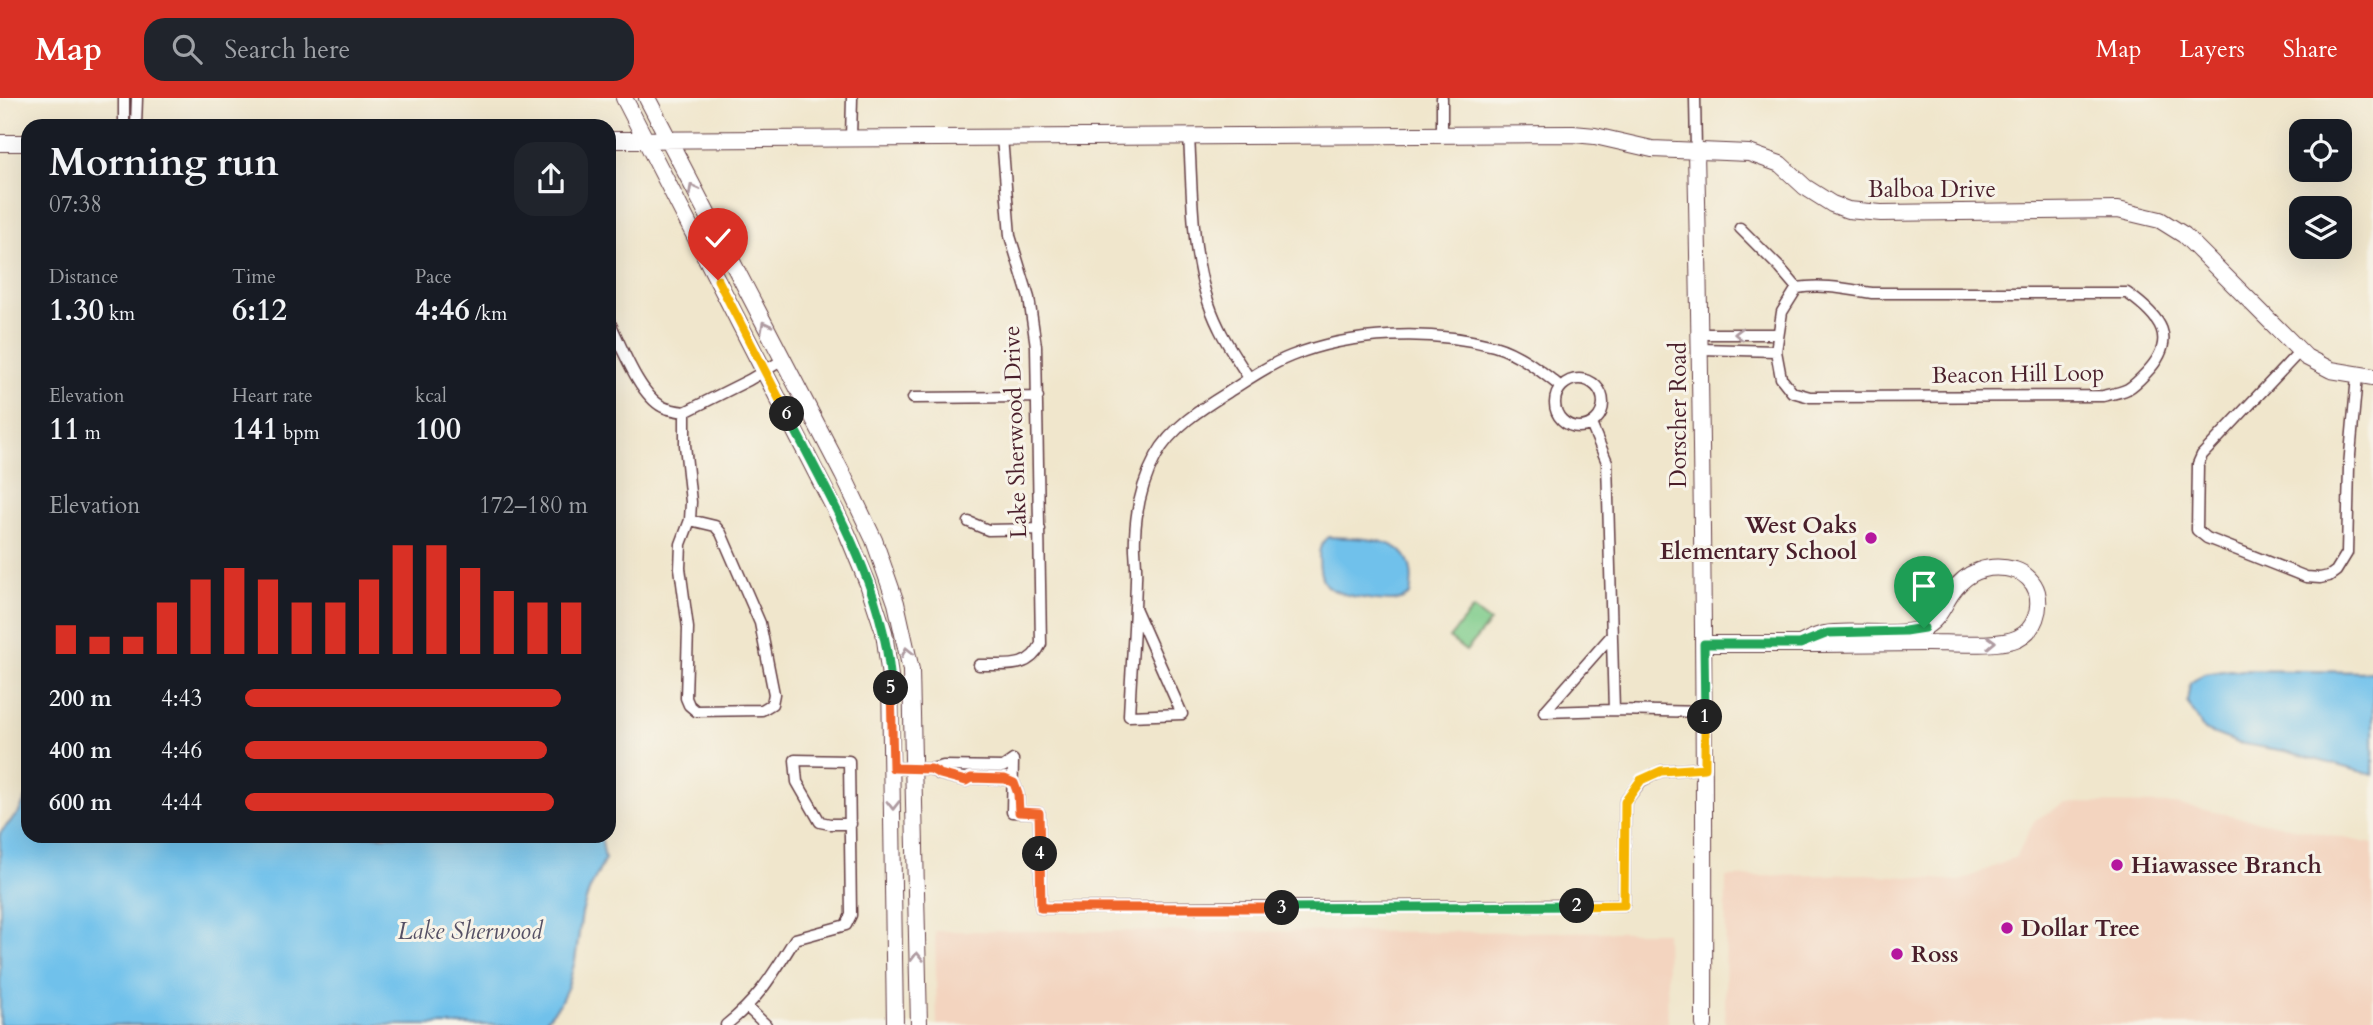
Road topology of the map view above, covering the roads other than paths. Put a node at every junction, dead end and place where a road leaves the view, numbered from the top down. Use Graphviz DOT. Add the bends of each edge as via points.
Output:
graph roads {
  1 [pos="124,98"];
  2 [pos="137,98"];
  3 [pos="624,98"];
  4 [pos="647,98"];
  5 [pos="852,98"];
  6 [pos="1442,98"];
  7 [pos="1695,98"];
  8 [pos="124,119"];
  9 [pos="136,119"];
  10 [pos="1442,136"];
  11 [pos="1002,137"];
  12 [pos="1189,137"];
  13 [pos="851,138"];
  14 [pos="645,139"];
  15 [pos="667,139"];
  16 [pos="616,140"];
  17 [pos="0,143"];
  18 [pos="21,143"];
  19 [pos="1696,150"];
  20 [pos="1740,228"];
  21 [pos="1797,288"];
  22 [pos="616,334"];
  23 [pos="1777,334"];
  24 [pos="1701,342"];
  25 [pos="1776,351"];
  26 [pos="2300,351"];
  27 [pos="783,360"];
  28 [pos="765,371"];
  29 [pos="2365,377"];
  30 [pos="1249,378"];
  31 [pos="1561,387"];
  32 [pos="1038,397"];
  33 [pos="913,398"];
  34 [pos="685,412"];
  35 [pos="1591,424"];
  36 [pos="690,520"];
  37 [pos="969,522"];
  38 [pos="1041,529"];
  39 [pos="1135,608"];
  40 [pos="1612,635"];
  41 [pos="1704,644"];
  42 [pos="1800,644"];
  43 [pos="979,665"];
  44 [pos="1614,710"];
  45 [pos="1705,712"];
  46 [pos="893,768"];
  47 [pos="914,768"];
  48 [pos="1705,768"];
  49 [pos="931,769"];
  50 [pos="1014,783"];
  51 [pos="851,824"];
  52 [pos="748,1008"];
  53 [pos="726,1025"];
  54 [pos="766,1025"];
  55 [pos="895,1025"];
  56 [pos="919,1025"];
  57 [pos="1704,1025"];
  1 -- 8 [label="street"];
  2 -- 9 [label="street"];
  3 -- 14 [label="street"];
  4 -- 15 [label="street"];
  5 -- 13 [label="street"];
  6 -- 10 [label="street"];
  7 -- 19 [label="street, Dorscher Road"];
  10 -- 12 [label="street, Balboa Drive"];
  10 -- 19 [label="street, Balboa Drive" via="1595,136 1652,149"];
  11 -- 12 [label="street, Balboa Drive"];
  11 -- 13 [label="street, Balboa Drive"];
  11 -- 32 [label="street, Lake Sherwood Drive" via="1010,236 1029,298"];
  12 -- 30 [label="street" via="1195,235 1205,290 1218,327"];
  13 -- 15 [label="street, Balboa Drive"];
  14 -- 15 [label="street, Balboa Drive"];
  14 -- 16 [label="street, Balboa Drive"];
  14 -- 28 [label="street"];
  27 -- 15 [label="street, one-way"];
  17 -- 18 [label="street"];
  19 -- 24 [label="street, Dorscher Road"];
  19 -- 26 [label="street, Balboa Drive" via="1732,150 1767,158 1819,197 1856,211 2118,210 2147,215 2184,235"];
  20 -- 21 [label="street"];
  21 -- 23 [label="street, Beacon Hill Loop" via="1782,312"];
  21 -- 25 [label="street, Beacon Hill Loop" via="1837,287 1871,293 2127,293 2143,304 2160,326 2164,346 2159,359 2128,391 2103,396 1810,397 1792,392 1781,378"];
  22 -- 34 [label="street" via="647,394 661,406"];
  23 -- 24 [label="street, one-way"];
  23 -- 25 [label="street, Beacon Hill Loop"];
  24 -- 25 [label="street"];
  24 -- 41 [label="street, Dorscher Road"];
  26 -- 29 [label="street, Balboa Drive" via="2331,370"];
  26 -- 29 [label="street" via="2202,454 2197,530 2207,538 2306,577 2320,578 2336,571 2347,553 2349,466"];
  27 -- 28 [label="street"];
  47 -- 27 [label="street, one-way" via="911,670 897,603 874,540"];
  28 -- 34 [label="street"];
  28 -- 46 [label="street" via="847,533 884,632"];
  30 -- 31 [label="street" via="1289,356 1334,341 1434,336 1495,346 1526,361"];
  30 -- 39 [label="street" via="1205,407 1169,438 1156,456 1141,492"];
  31 -- 35 [label="street" via="1555,403 1560,417 1574,426"];
  31 -- 35 [label="street" via="1574,379 1597,386 1604,404"];
  32 -- 33 [label="street"];
  32 -- 38 [label="street, Lake Sherwood Drive"];
  34 -- 36 [label="street"];
  35 -- 40 [label="street" via="1607,462"];
  36 -- 36 [label="street" via="681,544 680,568 688,628 686,698 696,711 762,710 772,704 774,694 760,623 721,533 715,526"];
  37 -- 38 [label="street" via="988,530"];
  38 -- 43 [label="street, Lake Sherwood Drive" via="1041,644 1036,655 1025,664"];
  39 -- 39 [label="street" via="1129,716 1182,714 1161,667"];
  40 -- 44 [label="street"];
  40 -- 44 [label="street" via="1544,712"];
  41 -- 42 [label="street"];
  41 -- 45 [label="street, Dorscher Road"];
  42 -- 42 [label="street, one-way" via="2010,641 2032,625 2037,593 2030,580 2017,571 1979,569 1959,583 1934,621 1924,628 1828,633"];
  44 -- 45 [label="street"];
  45 -- 48 [label="street, Dorscher Road"];
  46 -- 47 [label="street"];
  46 -- 55 [label="street, one-way"];
  47 -- 49 [label="street"];
  56 -- 47 [label="street, one-way"];
  48 -- 50 [label="street" via="1661,771 1641,780 1625,802 1624,905 1041,908 1039,813 1016,812"];
  48 -- 57 [label="street, Dorscher Road"];
  49 -- 50 [label="street" via="966,781 1005,779"];
  49 -- 50 [label="street" via="1003,767 1013,760"];
  51 -- 51 [label="street" via="820,822 797,782 795,760 849,761"];
  51 -- 52 [label="street" via="851,915 846,925 795,939"];
  52 -- 53 [label="street"];
  52 -- 54 [label="street"];
}
